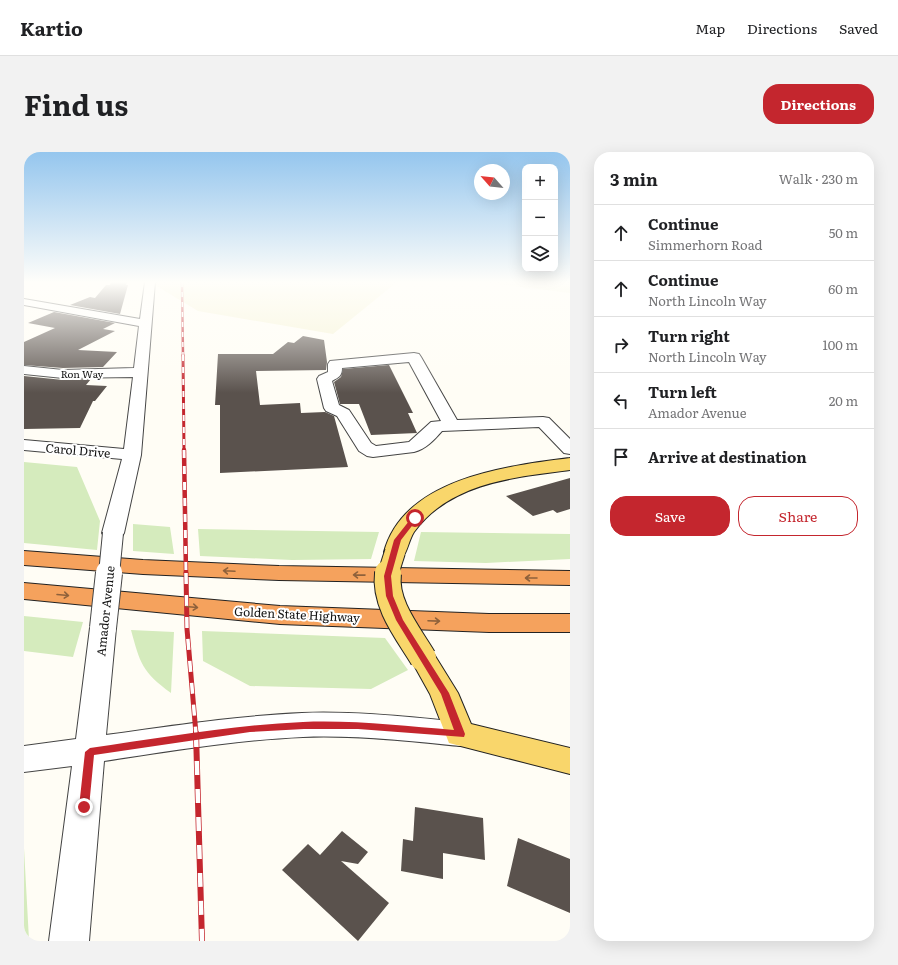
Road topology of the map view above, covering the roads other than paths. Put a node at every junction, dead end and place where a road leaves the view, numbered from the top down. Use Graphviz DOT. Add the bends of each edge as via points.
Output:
graph roads {
  1 [pos="118,319"];
  2 [pos="146,319"];
  3 [pos="146,324"];
  4 [pos="24,370"];
  5 [pos="141,372"];
  6 [pos="452,426"];
  7 [pos="24,444"];
  8 [pos="570,449"];
  9 [pos="132,455"];
  10 [pos="570,464"];
  11 [pos="24,558"];
  12 [pos="570,578"];
  13 [pos="24,591"];
  14 [pos="489,623"];
  15 [pos="570,623"];
  16 [pos="570,630"];
  17 [pos="460,734"];
  18 [pos="90,752"];
  19 [pos="24,759"];
  20 [pos="570,761"];
  21 [pos="69,941"];
  1 -- 3 [label="street"];
  2 -- 3 [label="street, Amador Avenue"];
  3 -- 5 [label="street, Amador Avenue"];
  4 -- 5 [label="street, Ron Way" via="63,374"];
  5 -- 9 [label="street, Amador Avenue"];
  6 -- 6 [label="street" via="438,426 414,447 372,452 365,447 343,413 332,408 324,379 335,374 335,364 414,357"];
  6 -- 8 [label="street" via="543,422"];
  7 -- 9 [label="street, Carol Drive"];
  9 -- 18 [label="street, Amador Avenue, bridge" via="113,533"];
  10 -- 17 [label="main road, bridge" via="488,478 465,485 444,495 426,508 398,540 388,576 390,596 400,620 444,693"];
  12 -- 11 [label="highway, one-way" via="279,573"];
  13 -- 14 [label="highway, Golden State Highway, one-way" via="280,615"];
  14 -- 15 [label="highway, Golden State Highway"];
  14 -- 16 [label="highway"];
  17 -- 18 [label="street" via="358,725 304,725 250,729"];
  17 -- 20 [label="main road"];
  18 -- 19 [label="street"];
  18 -- 21 [label="street, Amador Avenue"];
}
